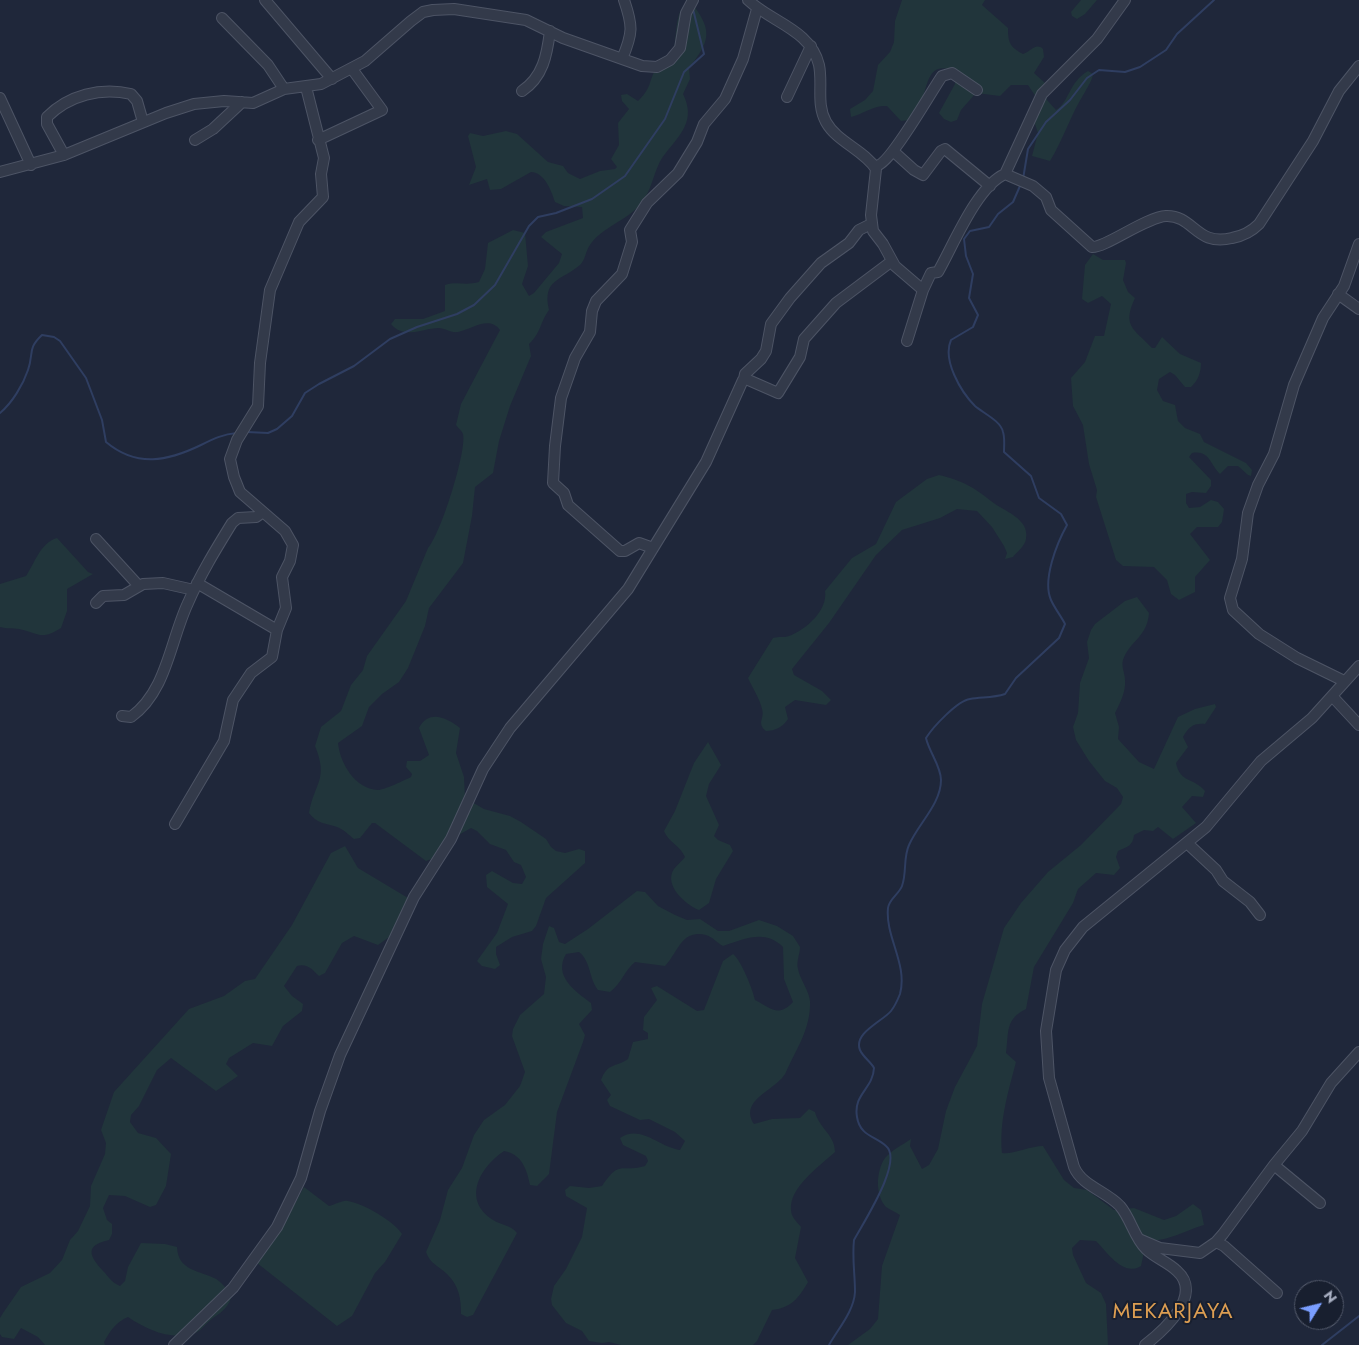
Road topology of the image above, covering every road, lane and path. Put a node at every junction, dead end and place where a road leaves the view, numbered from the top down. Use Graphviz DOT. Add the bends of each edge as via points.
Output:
graph roads {
  1 [pos="265,0"];
  2 [pos="624,0"];
  3 [pos="748,0"];
  4 [pos="1125,0"];
  5 [pos="691,3"];
  6 [pos="456,4"];
  7 [pos="757,8"];
  8 [pos="222,18"];
  9 [pos="550,31"];
  10 [pos="811,46"];
  11 [pos="622,59"];
  12 [pos="1359,66"];
  13 [pos="352,69"];
  14 [pos="332,79"];
  15 [pos="306,87"];
  16 [pos="284,89"];
  17 [pos="977,90"];
  18 [pos="522,91"];
  19 [pos="787,97"];
  20 [pos="0,98"];
  21 [pos="242,102"];
  22 [pos="143,122"];
  23 [pos="195,140"];
  24 [pos="318,140"];
  25 [pos="893,150"];
  26 [pos="64,155"];
  27 [pos="31,165"];
  28 [pos="875,166"];
  29 [pos="1,171"];
  30 [pos="1005,174"];
  31 [pos="990,186"];
  32 [pos="871,224"];
  33 [pos="1359,244"];
  34 [pos="892,261"];
  35 [pos="923,290"];
  36 [pos="1338,294"];
  37 [pos="1359,309"];
  38 [pos="908,341"];
  39 [pos="744,379"];
  40 [pos="263,512"];
  41 [pos="96,539"];
  42 [pos="653,548"];
  43 [pos="138,585"];
  44 [pos="196,586"];
  45 [pos="96,604"];
  46 [pos="277,630"];
  47 [pos="1359,666"];
  48 [pos="1344,681"];
  49 [pos="1332,696"];
  50 [pos="122,716"];
  51 [pos="1359,726"];
  52 [pos="175,824"];
  53 [pos="1187,843"];
  54 [pos="1260,915"];
  55 [pos="1359,1052"];
  56 [pos="1274,1165"];
  57 [pos="1320,1203"];
  58 [pos="1138,1239"];
  59 [pos="1216,1242"];
  60 [pos="1277,1293"];
  61 [pos="174,1345"];
  62 [pos="1145,1345"];
  1 -- 14 [label="street"];
  2 -- 11 [label="street" via="632,31"];
  3 -- 7 [label="street"];
  4 -- 30 [label="street" via="1097,39 1042,94"];
  5 -- 11 [label="street" via="680,48 670,60 657,67 649,67"];
  6 -- 9 [label="street" via="518,18"];
  6 -- 13 [label="street" via="423,12"];
  7 -- 10 [label="street" via="786,25"];
  7 -- 42 [label="street" via="743,59 725,99 704,124 678,173 643,209 630,230 632,242 622,274 596,301 590,332 575,358 562,398 553,483 564,493 567,503 620,551 639,543"];
  8 -- 16 [label="street" via="268,65"];
  9 -- 11 [label="street"];
  9 -- 18 [label="street" via="546,58 534,83"];
  10 -- 19 [label="street"];
  10 -- 28 [label="street" via="820,66 820,102 826,123"];
  12 -- 30 [label="street" via="1339,91 1313,140 1259,224 1254,230 1237,237 1215,240 1201,235 1180,219 1165,216 1098,248 1092,247 1051,210 1046,197 1033,186"];
  13 -- 14 [label="street"];
  13 -- 24 [label="street" via="382,110"];
  14 -- 15 [label="street"];
  15 -- 16 [label="street"];
  15 -- 24 [label="street"];
  16 -- 21 [label="street" via="257,102"];
  17 -- 25 [label="street" via="952,73 942,76"];
  20 -- 27 [label="street"];
  21 -- 22 [label="street" via="194,104"];
  21 -- 23 [label="street" via="214,129"];
  22 -- 26 [label="street"];
  22 -- 26 [label="street" via="137,101 131,94 108,90 88,94 47,117 47,124"];
  24 -- 40 [label="street" via="324,158 321,174 323,197 299,222 270,290 258,406 236,440 230,459 240,492"];
  25 -- 28 [label="street" via="882,165"];
  25 -- 31 [label="street" via="923,175 945,149"];
  26 -- 27 [label="street"];
  27 -- 29 [label="street"];
  28 -- 32 [label="street"];
  30 -- 31 [label="street"];
  31 -- 35 [label="street" via="938,272 931,273"];
  32 -- 34 [label="street"];
  32 -- 39 [label="street" via="861,228 851,242 821,263 790,298 772,324 766,351 746,372"];
  33 -- 36 [label="street"];
  34 -- 35 [label="street"];
  34 -- 39 [label="street" via="836,303 804,339 800,357 778,393"];
  35 -- 38 [label="street"];
  36 -- 37 [label="street"];
  36 -- 48 [label="street" via="1323,318 1295,382 1274,454 1248,512 1242,560 1230,602 1237,615 1259,634 1297,658"];
  39 -- 42 [label="street" via="706,462"];
  40 -- 44 [label="street" via="256,518 235,520"];
  40 -- 46 [label="street" via="285,531 293,545 282,577 286,608"];
  41 -- 43 [label="street"];
  42 -- 61 [label="street" via="624,594 510,728 482,770 451,839 416,892 340,1055 301,1178 277,1227 233,1288"];
  43 -- 44 [label="street"];
  43 -- 45 [label="street" via="124,594 103,596"];
  44 -- 46 [label="street"];
  44 -- 50 [label="street" via="155,691 136,714"];
  46 -- 52 [label="street" via="272,657 251,673 234,700 224,741"];
  47 -- 48 [label="street"];
  48 -- 49 [label="street"];
  49 -- 51 [label="street"];
  49 -- 53 [label="street" via="1307,723 1261,761 1211,822"];
  53 -- 54 [label="street"];
  53 -- 58 [label="street" via="1075,935 1056,970 1049,1001 1046,1031 1048,1078 1070,1158 1077,1174 1120,1206"];
  55 -- 56 [label="street" via="1332,1083 1302,1130"];
  56 -- 57 [label="street"];
  56 -- 59 [label="street"];
  58 -- 59 [label="street" via="1160,1248 1192,1254 1200,1253"];
  58 -- 62 [label="street" via="1147,1250 1178,1271 1186,1292 1177,1314 1165,1330"];
  59 -- 60 [label="street"];
}
